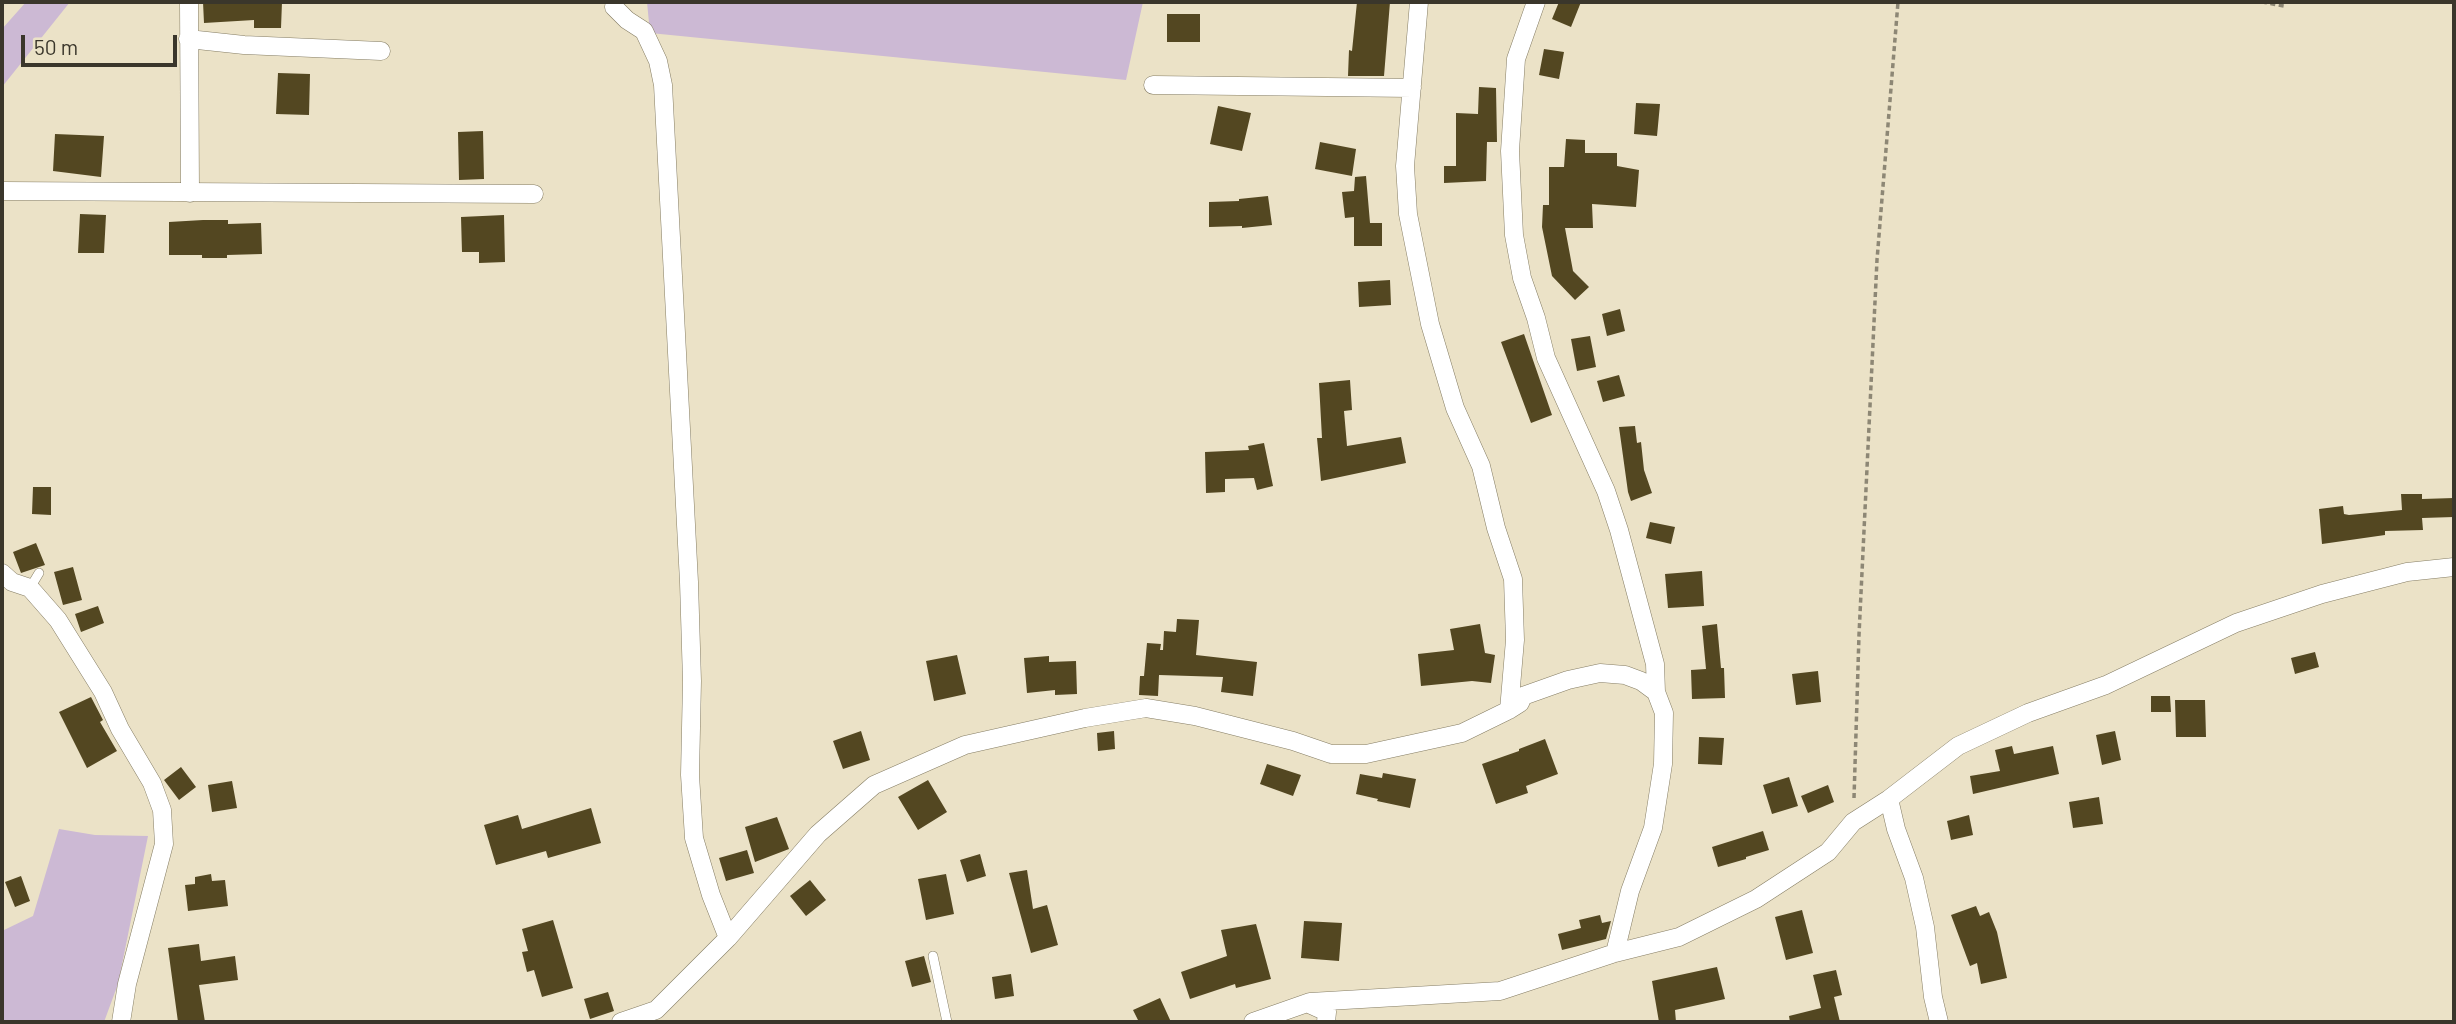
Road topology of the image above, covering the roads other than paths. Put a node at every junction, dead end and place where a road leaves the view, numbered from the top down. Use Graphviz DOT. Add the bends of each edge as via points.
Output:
graph roads {
  1 [pos="189,2"];
  2 [pos="615,2"];
  3 [pos="1419,2"];
  4 [pos="1536,2"];
  5 [pos="188,39"];
  6 [pos="381,51"];
  7 [pos="1153,85"];
  8 [pos="1412,89"];
  9 [pos="2,191"];
  10 [pos="190,193"];
  11 [pos="534,194"];
  12 [pos="2454,566"];
  13 [pos="2,573"];
  14 [pos="1656,692"];
  15 [pos="1509,710"];
  16 [pos="1889,799"];
  17 [pos="728,938"];
  18 [pos="1615,953"];
  19 [pos="933,956"];
  20 [pos="1307,1003"];
  21 [pos="659,1016"];
  22 [pos="121,1022"];
  23 [pos="621,1022"];
  24 [pos="947,1022"];
  25 [pos="1252,1022"];
  26 [pos="1326,1022"];
  27 [pos="1939,1022"];
  1 -- 5 [label="street"];
  2 -- 17 [label="street" via="614,7 627,20 644,31 663,85 689,582 694,838"];
  3 -- 8 [label="street"];
  4 -- 14 [label="street" via="1516,59 1510,151 1514,235 1546,359 1606,491 1623,543 1656,664"];
  5 -- 6 [label="street"];
  5 -- 10 [label="street"];
  7 -- 8 [label="street"];
  8 -- 15 [label="street" via="1405,166 1408,214 1430,324 1455,408 1481,466 1514,579"];
  9 -- 10 [label="street"];
  10 -- 11 [label="street"];
  12 -- 16 [label="street" via="2371,581 2236,623 2106,685 2028,713 1958,746"];
  13 -- 22 [label="street" via="12,582 34,580 103,692 162,810 164,844"];
  14 -- 15 [label="street" via="1625,675 1600,673 1539,689"];
  14 -- 18 [label="street" via="1664,713 1663,765 1655,816"];
  15 -- 17 [label="street" via="1462,733 1366,754 1331,754 1195,716 1146,708 965,745 874,785 818,834"];
  16 -- 18 [label="street" via="1853,821 1828,852 1756,899 1679,937"];
  16 -- 27 [label="street" via="1925,927"];
  17 -- 21 [label="street"];
  18 -- 20 [label="street" via="1500,991"];
  19 -- 24 [label="lane"];
  20 -- 25 [label="street"];
  20 -- 26 [label="street" via="1327,1012"];
  21 -- 23 [label="street"];
}
